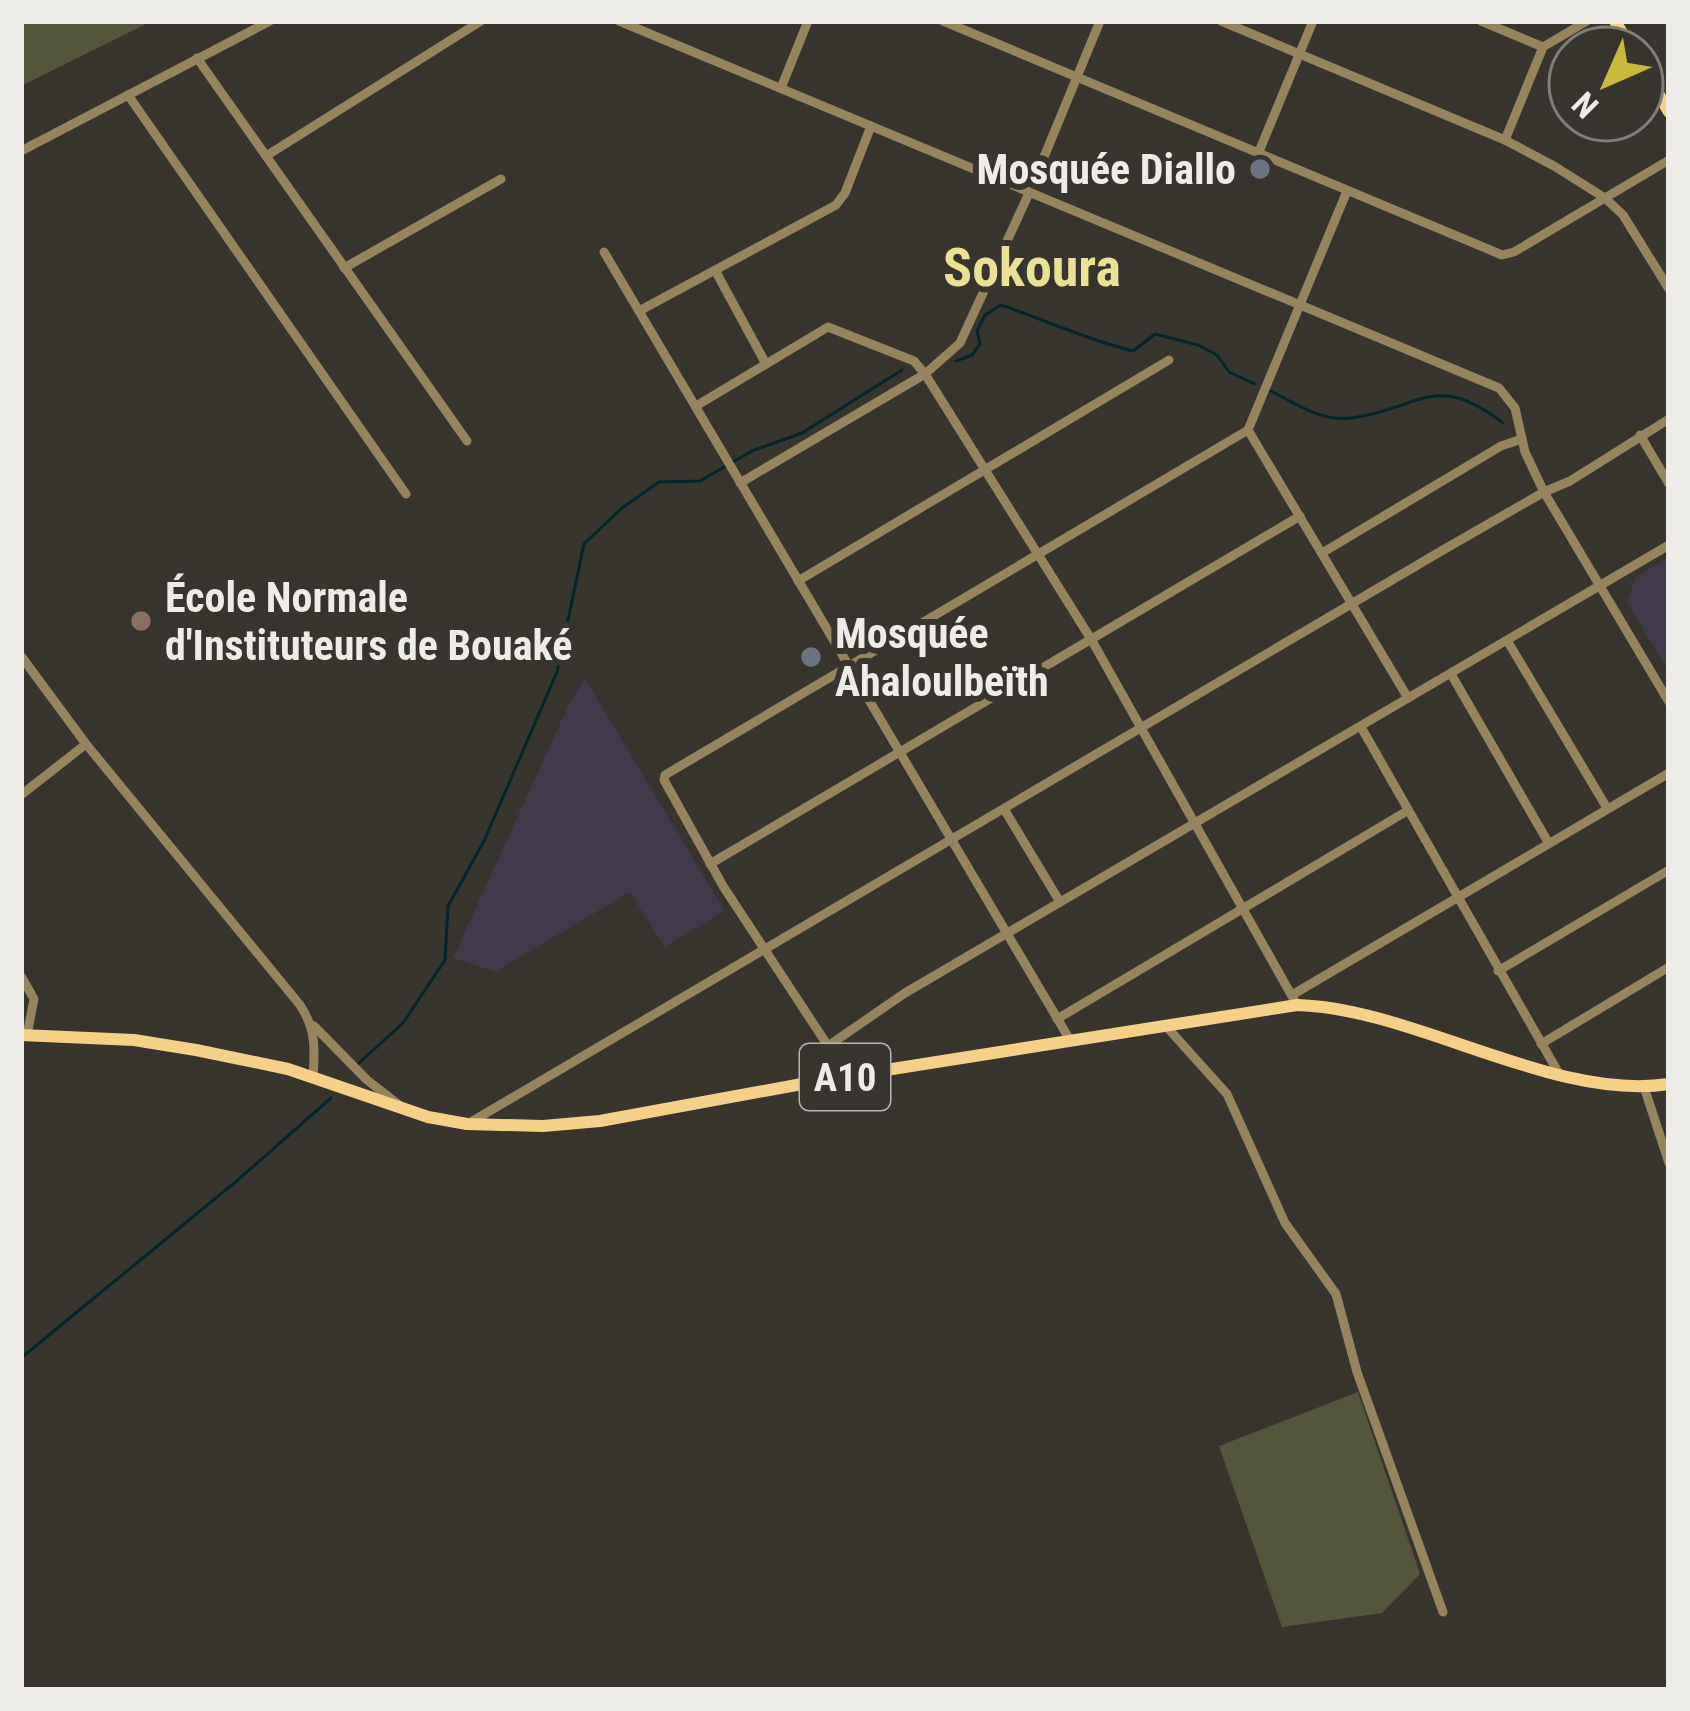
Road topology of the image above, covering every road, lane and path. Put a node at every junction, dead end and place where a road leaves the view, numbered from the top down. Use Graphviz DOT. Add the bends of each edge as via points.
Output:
graph roads {
  1 [pos="270,21"];
  2 [pos="481,21"];
  3 [pos="619,21"];
  4 [pos="808,21"];
  5 [pos="943,21"];
  6 [pos="1100,21"];
  7 [pos="1221,21"];
  8 [pos="1312,21"];
  9 [pos="1481,21"];
  10 [pos="1587,21"];
  11 [pos="1544,46"];
  12 [pos="1299,54"];
  13 [pos="197,58"];
  14 [pos="1078,78"];
  15 [pos="781,88"];
  16 [pos="128,95"];
  17 [pos="871,126"];
  18 [pos="1505,140"];
  19 [pos="21,151"];
  20 [pos="1258,154"];
  21 [pos="266,156"];
  22 [pos="1669,160"];
  23 [pos="501,179"];
  24 [pos="1347,190"];
  25 [pos="1030,191"];
  26 [pos="1605,198"];
  27 [pos="604,253"];
  28 [pos="344,268"];
  29 [pos="716,272"];
  30 [pos="1669,289"];
  31 [pos="1299,303"];
  32 [pos="639,311"];
  33 [pos="1169,360"];
  34 [pos="766,364"];
  35 [pos="925,374"];
  36 [pos="696,406"];
  37 [pos="1669,419"];
  38 [pos="1248,430"];
  39 [pos="1640,435"];
  40 [pos="1522,440"];
  41 [pos="467,441"];
  42 [pos="986,472"];
  43 [pos="740,482"];
  44 [pos="1669,484"];
  45 [pos="1544,492"];
  46 [pos="406,494"];
  47 [pos="1300,515"];
  48 [pos="1669,545"];
  49 [pos="1040,553"];
  50 [pos="1322,553"];
  51 [pos="798,581"];
  52 [pos="1600,586"];
  53 [pos="1352,604"];
  54 [pos="1091,639"];
  55 [pos="1508,642"];
  56 [pos="21,656"];
  57 [pos="848,665"];
  58 [pos="1451,674"];
  59 [pos="1408,698"];
  60 [pos="1669,702"];
  61 [pos="1361,727"];
  62 [pos="1142,728"];
  63 [pos="86,744"];
  64 [pos="899,751"];
  65 [pos="1669,773"];
  66 [pos="21,795"];
  67 [pos="1004,808"];
  68 [pos="1607,808"];
  69 [pos="1407,811"];
  70 [pos="1195,821"];
  71 [pos="951,840"];
  72 [pos="1548,842"];
  73 [pos="710,865"];
  74 [pos="1669,870"];
  75 [pos="1456,899"];
  76 [pos="1060,902"];
  77 [pos="1244,908"];
  78 [pos="1006,933"];
  79 [pos="764,950"];
  80 [pos="1669,967"];
  81 [pos="1498,971"];
  82 [pos="21,976"];
  83 [pos="1294,1000"];
  84 [pos="1057,1019"];
  85 [pos="311,1022"];
  86 [pos="1165,1024"];
  87 [pos="24,1035"];
  88 [pos="1070,1040"];
  89 [pos="1541,1044"];
  90 [pos="828,1046"];
  91 [pos="1558,1072"];
  92 [pos="313,1077"];
  93 [pos="829,1079"];
  94 [pos="1669,1084"];
  95 [pos="1644,1087"];
  96 [pos="408,1111"];
  97 [pos="466,1124"];
  98 [pos="1669,1163"];
  99 [pos="1443,1612"];
  1 -- 13 [label="street"];
  2 -- 21 [label="street"];
  3 -- 15 [label="street"];
  4 -- 15 [label="street"];
  5 -- 14 [label="street"];
  6 -- 14 [label="street"];
  7 -- 12 [label="street"];
  8 -- 12 [label="street"];
  9 -- 11 [label="street"];
  10 -- 11 [label="street"];
  11 -- 18 [label="street"];
  12 -- 18 [label="street"];
  12 -- 20 [label="street"];
  13 -- 16 [label="street"];
  13 -- 21 [label="street"];
  14 -- 20 [label="street"];
  14 -- 25 [label="street"];
  15 -- 17 [label="street"];
  16 -- 19 [label="street"];
  16 -- 46 [label="street"];
  17 -- 25 [label="street"];
  17 -- 29 [label="street" via="836,205"];
  18 -- 26 [label="street"];
  20 -- 24 [label="street"];
  21 -- 28 [label="street"];
  22 -- 26 [label="street"];
  23 -- 28 [label="street"];
  24 -- 26 [label="street" via="1502,255"];
  24 -- 31 [label="street"];
  25 -- 31 [label="street"];
  25 -- 35 [label="street" via="960,343"];
  26 -- 30 [label="street"];
  27 -- 32 [label="street"];
  28 -- 41 [label="street"];
  29 -- 32 [label="street"];
  29 -- 34 [label="street"];
  31 -- 38 [label="street"];
  31 -- 40 [label="street" via="1499,388 1515,408"];
  32 -- 36 [label="street"];
  33 -- 42 [label="street"];
  34 -- 35 [label="street" via="828,327 914,361"];
  34 -- 36 [label="street"];
  35 -- 42 [label="street"];
  35 -- 43 [label="street"];
  36 -- 43 [label="street"];
  37 -- 39 [label="street"];
  38 -- 47 [label="street"];
  38 -- 49 [label="street"];
  39 -- 44 [label="street"];
  39 -- 45 [label="street"];
  40 -- 45 [label="street"];
  40 -- 50 [label="street"];
  42 -- 49 [label="street"];
  42 -- 51 [label="street"];
  43 -- 51 [label="street"];
  45 -- 52 [label="street"];
  45 -- 53 [label="street"];
  47 -- 50 [label="street"];
  47 -- 54 [label="street"];
  48 -- 52 [label="street"];
  49 -- 54 [label="street"];
  49 -- 57 [label="street"];
  50 -- 53 [label="street"];
  51 -- 57 [label="street"];
  52 -- 55 [label="street"];
  52 -- 60 [label="street"];
  53 -- 59 [label="street"];
  53 -- 62 [label="street"];
  54 -- 62 [label="street"];
  54 -- 64 [label="street"];
  55 -- 58 [label="street"];
  55 -- 68 [label="street"];
  56 -- 63 [label="street"];
  57 -- 64 [label="street"];
  57 -- 73 [label="street" via="665,775"];
  58 -- 59 [label="street"];
  58 -- 72 [label="street"];
  59 -- 61 [label="street"];
  61 -- 69 [label="street"];
  61 -- 70 [label="street"];
  62 -- 67 [label="street"];
  62 -- 70 [label="street"];
  63 -- 66 [label="street"];
  63 -- 85 [label="street"];
  64 -- 71 [label="street"];
  64 -- 73 [label="street"];
  65 -- 68 [label="street"];
  67 -- 71 [label="street"];
  67 -- 76 [label="street"];
  68 -- 72 [label="street"];
  69 -- 75 [label="street"];
  69 -- 77 [label="street"];
  70 -- 76 [label="street"];
  70 -- 77 [label="street"];
  71 -- 78 [label="street"];
  71 -- 79 [label="street"];
  72 -- 75 [label="street"];
  73 -- 79 [label="street"];
  74 -- 81 [label="street"];
  75 -- 81 [label="street"];
  75 -- 83 [label="street"];
  76 -- 78 [label="street"];
  77 -- 83 [label="street"];
  77 -- 84 [label="street"];
  78 -- 84 [label="street"];
  78 -- 90 [label="street"];
  79 -- 90 [label="street"];
  79 -- 97 [label="street"];
  80 -- 89 [label="street"];
  81 -- 89 [label="street"];
  82 -- 87 [label="street" via="34,999"];
  83 -- 86 [label="main road, A10"];
  83 -- 91 [label="main road, A10"];
  84 -- 88 [label="street"];
  85 -- 92 [label="street"];
  85 -- 96 [label="street"];
  86 -- 88 [label="main road, A10"];
  86 -- 99 [label="street" via="1227,1094 1285,1223 1336,1294"];
  87 -- 92 [label="main road, A10" via="134,1040"];
  88 -- 93 [label="main road, A10"];
  89 -- 91 [label="street"];
  90 -- 93 [label="street"];
  91 -- 95 [label="main road, A10"];
  92 -- 96 [label="main road, A10"];
  93 -- 97 [label="main road, A10" via="586,1123"];
  94 -- 95 [label="main road, A10"];
  95 -- 98 [label="street"];
  96 -- 97 [label="main road, A10"];
}
